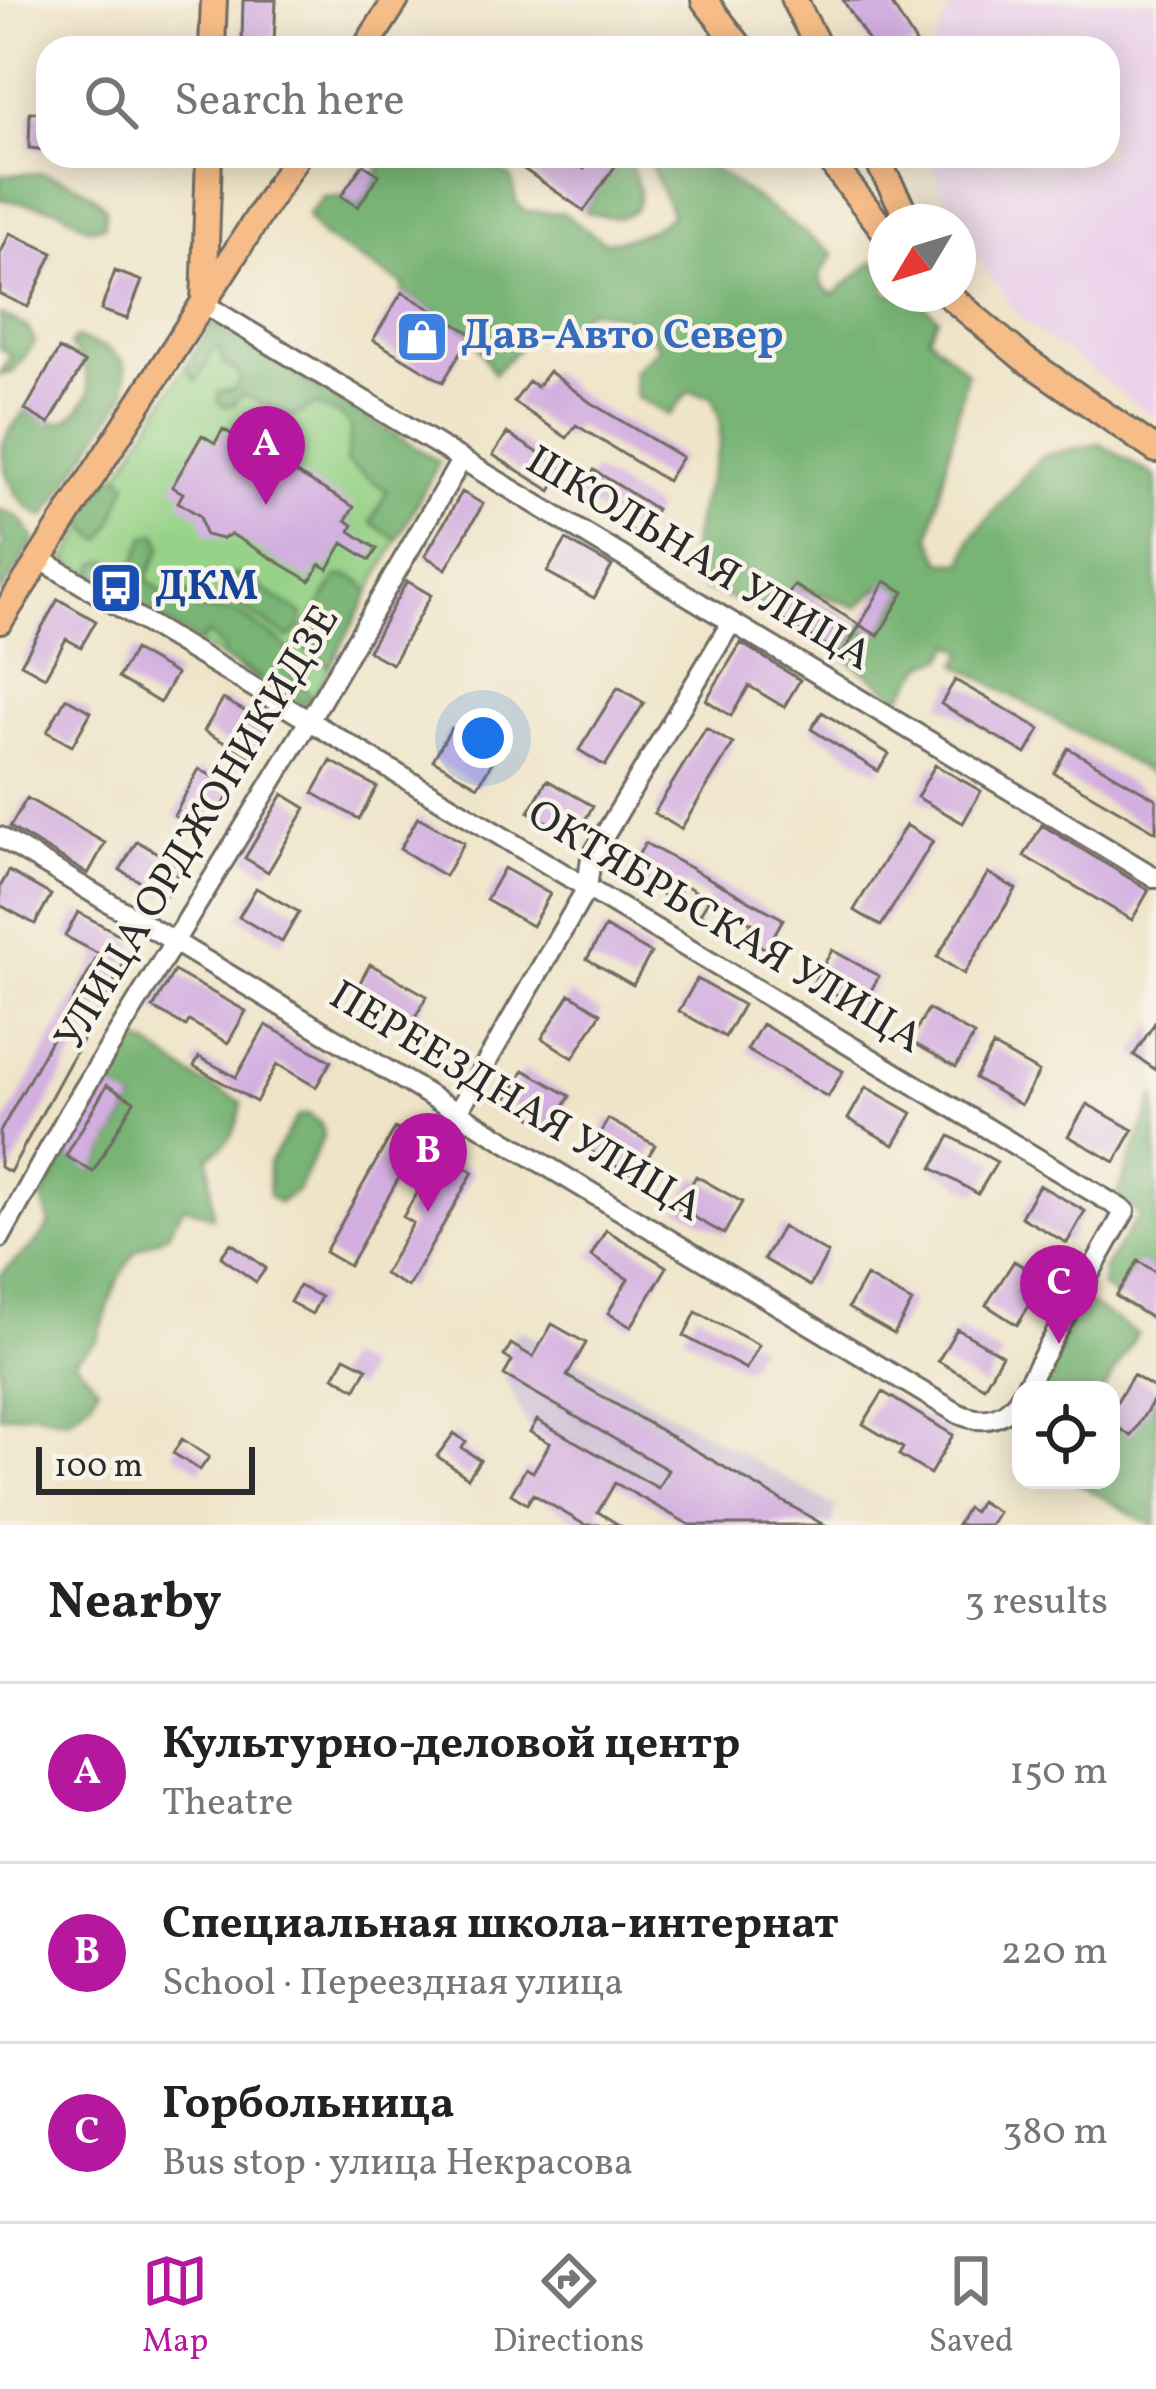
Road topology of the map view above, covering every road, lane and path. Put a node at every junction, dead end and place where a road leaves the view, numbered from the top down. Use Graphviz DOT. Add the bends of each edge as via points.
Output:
graph roads {
  1 [pos="214,0"];
  2 [pos="396,0"];
  3 [pos="704,0"];
  4 [pos="794,0"];
  5 [pos="212,36"];
  6 [pos="373,36"];
  7 [pos="732,36"];
  8 [pos="813,36"];
  9 [pos="209,168"];
  10 [pos="289,168"];
  11 [pos="835,168"];
  12 [pos="881,168"];
  13 [pos="900,204"];
  14 [pos="868,210"];
  15 [pos="204,304"];
  16 [pos="968,312"];
  17 [pos="1156,450"];
  18 [pos="462,459"];
  19 [pos="40,559"];
  20 [pos="0,621"];
  21 [pos="731,623"];
  22 [pos="309,721"];
  23 [pos="0,836"];
  24 [pos="1156,878"];
  25 [pos="587,888"];
  26 [pos="172,939"];
  27 [pos="459,1110"];
  28 [pos="0,1238"];
  29 [pos="1028,1381"];
  30 [pos="1012,1407"];
  1 -- 5 [label="main road"];
  2 -- 6 [label="main road"];
  3 -- 7 [label="main road"];
  4 -- 8 [label="main road"];
  9 -- 15 [label="main road"];
  10 -- 15 [label="main road"];
  11 -- 14 [label="main road"];
  12 -- 13 [label="main road"];
  15 -- 18 [label="street, ШКОЛЬНАЯ УЛИЦА"];
  15 -- 19 [label="main road"];
  16 -- 17 [label="main road"];
  18 -- 21 [label="street, ШКОЛЬНАЯ УЛИЦА"];
  18 -- 22 [label="street, УЛИЦА ОРДЖОНИКИДЗЕ"];
  19 -- 20 [label="main road"];
  19 -- 22 [label="street, ОКТЯБРЬСКАЯ УЛИЦА"];
  21 -- 24 [label="street, ШКОЛЬНАЯ УЛИЦА"];
  21 -- 25 [label="street" via="591,858"];
  22 -- 25 [label="street, ОКТЯБРЬСКАЯ УЛИЦА"];
  22 -- 26 [label="street, УЛИЦА ОРДЖОНИКИДЗЕ"];
  23 -- 26 [label="street, ПЕРЕЕЗДНАЯ УЛИЦА"];
  25 -- 27 [label="street"];
  25 -- 29 [label="street, ОКТЯБРЬСКАЯ УЛИЦА" via="1125,1210"];
  26 -- 27 [label="street, ПЕРЕЕЗДНАЯ УЛИЦА"];
  26 -- 28 [label="street, УЛИЦА ОРДЖОНИКИДЗЕ"];
  27 -- 30 [label="street, ПЕРЕЕЗДНАЯ УЛИЦА" via="959,1414 995,1419"];
}
